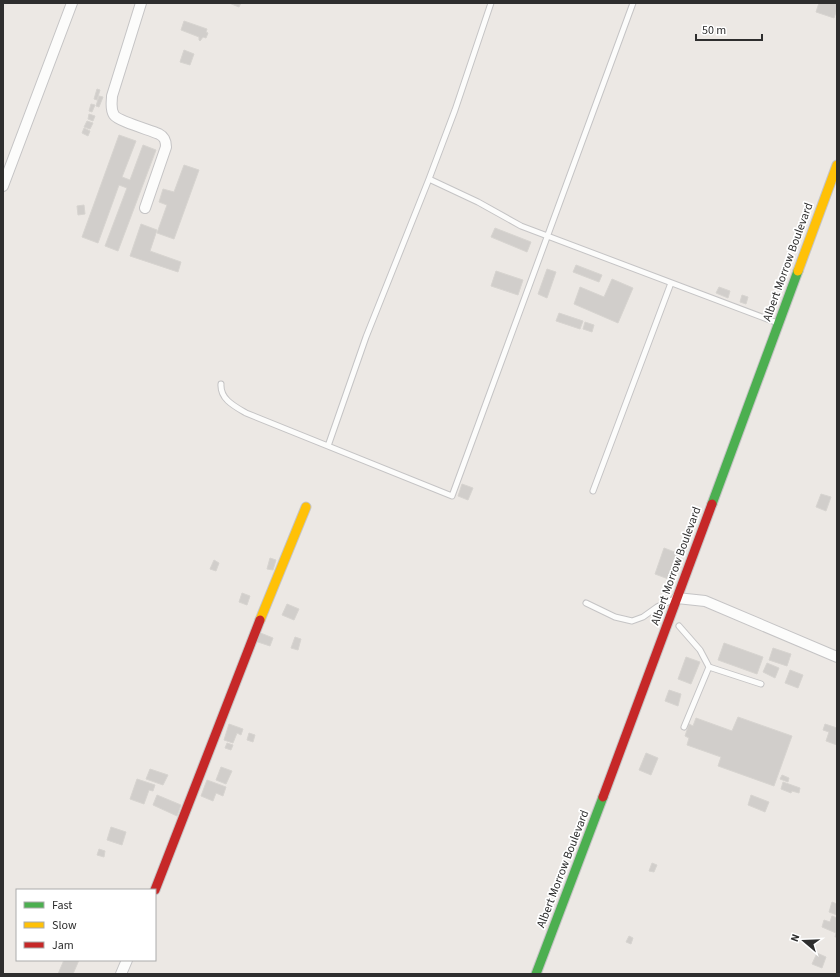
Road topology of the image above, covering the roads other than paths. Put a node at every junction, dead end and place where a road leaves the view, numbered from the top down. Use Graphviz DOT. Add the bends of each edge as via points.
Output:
graph roads {
  1 [pos="72,3"];
  2 [pos="141,3"];
  3 [pos="491,3"];
  4 [pos="633,3"];
  5 [pos="837,165"];
  6 [pos="429,179"];
  7 [pos="3,186"];
  8 [pos="145,208"];
  9 [pos="547,236"];
  10 [pos="671,283"];
  11 [pos="778,323"];
  12 [pos="221,384"];
  13 [pos="328,446"];
  14 [pos="593,491"];
  15 [pos="306,507"];
  16 [pos="677,598"];
  17 [pos="586,603"];
  18 [pos="679,626"];
  19 [pos="837,657"];
  20 [pos="710,667"];
  21 [pos="761,684"];
  22 [pos="684,728"];
  23 [pos="155,889"];
  24 [pos="127,961"];
  25 [pos="121,974"];
  26 [pos="536,974"];
  1 -- 7 [label="street"];
  2 -- 8 [label="street" via="112,96 111,107 114,115 121,120 159,134 166,142"];
  3 -- 6 [label="lane"];
  4 -- 9 [label="lane"];
  5 -- 11 [label="main road, Albert Morrow Boulevard"];
  6 -- 9 [label="lane" via="521,226"];
  6 -- 13 [label="lane" via="366,338"];
  9 -- 10 [label="lane"];
  9 -- 13 [label="lane" via="452,496"];
  10 -- 11 [label="lane"];
  10 -- 14 [label="lane"];
  11 -- 16 [label="main road, Albert Morrow Boulevard"];
  12 -- 13 [label="lane" via="222,394 239,409"];
  15 -- 23 [label="main road"];
  16 -- 17 [label="lane" via="632,621 615,617"];
  16 -- 19 [label="street" via="706,601"];
  16 -- 26 [label="main road, Albert Morrow Boulevard"];
  18 -- 20 [label="lane" via="700,650"];
  20 -- 21 [label="lane"];
  20 -- 22 [label="lane"];
  24 -- 25 [label="street"];
}
